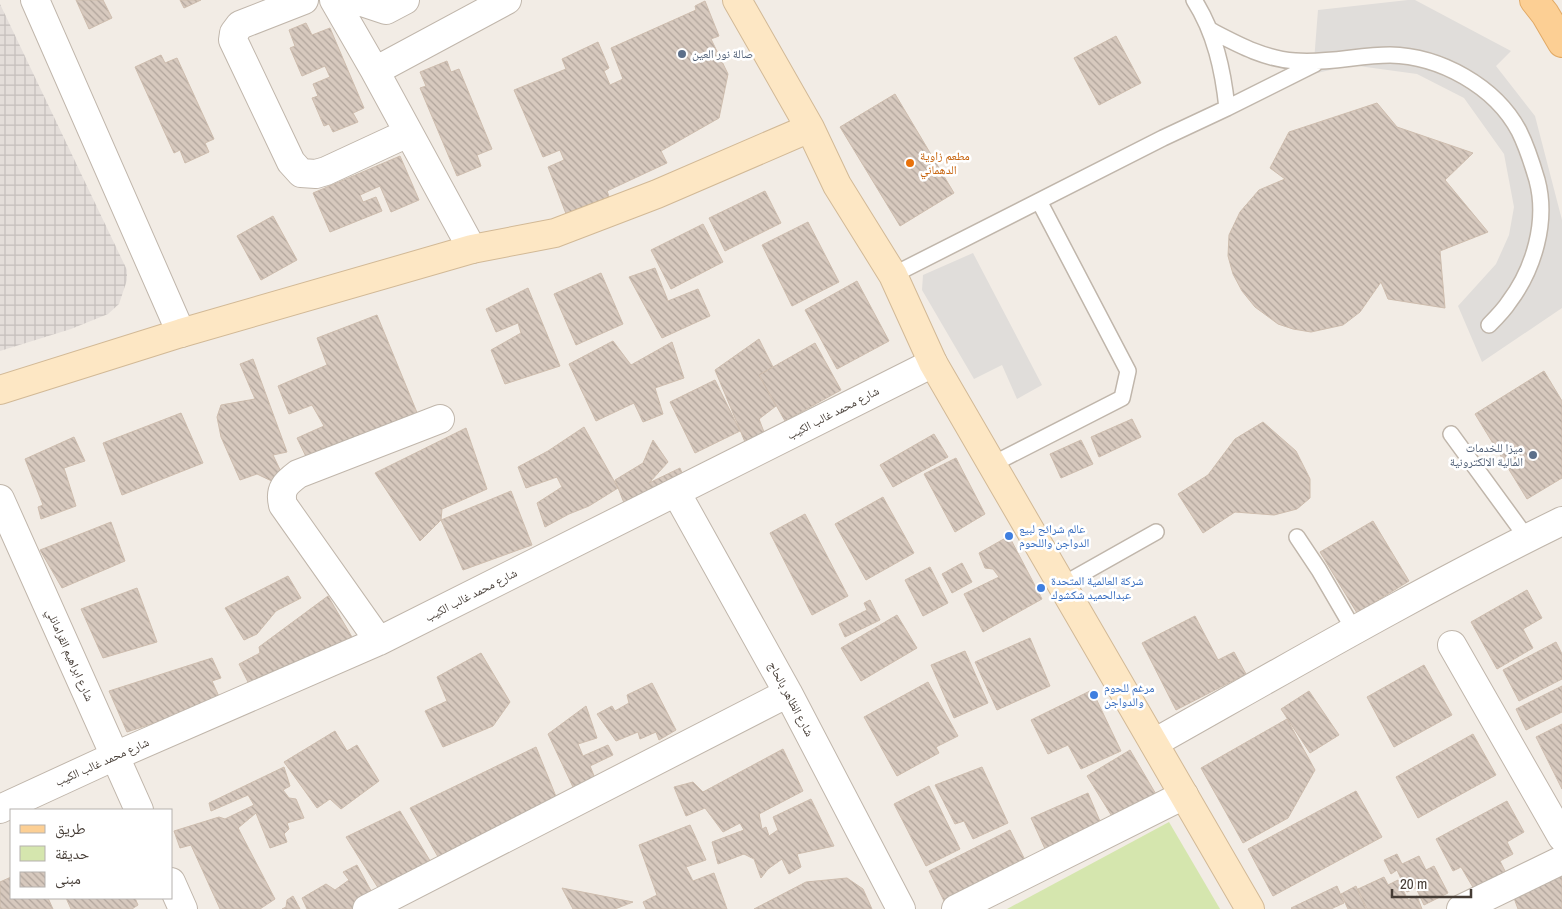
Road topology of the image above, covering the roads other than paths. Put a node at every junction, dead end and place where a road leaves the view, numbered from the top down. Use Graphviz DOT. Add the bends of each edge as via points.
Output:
graph roads {
  1 [pos="35,0"];
  2 [pos="304,0"];
  3 [pos="334,0"];
  4 [pos="356,0"];
  5 [pos="405,0"];
  6 [pos="507,0"];
  7 [pos="737,0"];
  8 [pos="1194,0"];
  9 [pos="1534,0"];
  10 [pos="268,6"];
  11 [pos="1210,30"];
  12 [pos="1562,43"];
  13 [pos="1324,60"];
  14 [pos="375,71"];
  15 [pos="1227,108"];
  16 [pos="810,128"];
  17 [pos="408,133"];
  18 [pos="1039,201"];
  19 [pos="472,249"];
  20 [pos="892,275"];
  21 [pos="1489,325"];
  22 [pos="181,333"];
  23 [pos="933,363"];
  24 [pos="0,390"];
  25 [pos="440,419"];
  26 [pos="1451,434"];
  27 [pos="992,465"];
  28 [pos="676,492"];
  29 [pos="0,499"];
  30 [pos="1562,521"];
  31 [pos="1156,532"];
  32 [pos="1297,537"];
  33 [pos="1527,538"];
  34 [pos="1062,585"];
  35 [pos="1354,630"];
  36 [pos="379,641"];
  37 [pos="1452,645"];
  38 [pos="788,693"];
  39 [pos="1154,743"];
  40 [pos="115,756"];
  41 [pos="1184,795"];
  42 [pos="0,809"];
  43 [pos="139,809"];
  44 [pos="1562,837"];
  45 [pos="1562,860"];
  46 [pos="172,884"];
  47 [pos="183,909"];
  48 [pos="367,909"];
  49 [pos="901,909"];
  50 [pos="956,909"];
  51 [pos="1250,909"];
  52 [pos="1461,909"];
  1 -- 22 [label="street"];
  2 -- 10 [label="street"];
  3 -- 14 [label="street"];
  4 -- 5 [label="street" via="386,10"];
  6 -- 14 [label="street"];
  7 -- 16 [label="street"];
  8 -- 11 [label="lane"];
  9 -- 12 [label="main road"];
  10 -- 17 [label="street" via="240,25 232,40 291,162 300,173 326,171"];
  11 -- 13 [label="lane" via="1268,56 1296,61"];
  11 -- 15 [label="lane" via="1220,60"];
  13 -- 15 [label="lane"];
  13 -- 21 [label="lane" via="1390,55 1420,59 1449,69 1488,94 1518,129 1531,157 1539,186 1536,248 1517,290"];
  14 -- 17 [label="street"];
  15 -- 18 [label="lane"];
  16 -- 19 [label="street" via="657,194 555,233"];
  16 -- 20 [label="street" via="837,185"];
  17 -- 19 [label="street"];
  18 -- 20 [label="lane"];
  18 -- 27 [label="lane" via="1128,371 1122,398"];
  19 -- 22 [label="street"];
  20 -- 23 [label="street"];
  22 -- 24 [label="street"];
  23 -- 27 [label="street"];
  23 -- 28 [label="street, شارع محمد غالب الكيب"];
  25 -- 36 [label="street" via="298,474 284,485 281,492 282,506"];
  26 -- 33 [label="lane"];
  27 -- 34 [label="street"];
  28 -- 36 [label="street, شارع محمد غالب الكيب"];
  28 -- 38 [label="street, شارع الظاهر بالحاج"];
  29 -- 40 [label="street, شارع ابراهيم القرامانلي"];
  30 -- 33 [label="street"];
  31 -- 34 [label="lane"];
  32 -- 35 [label="lane"];
  33 -- 35 [label="street"];
  34 -- 39 [label="street"];
  35 -- 39 [label="street"];
  36 -- 40 [label="street, شارع محمد غالب الكيب"];
  37 -- 44 [label="street"];
  38 -- 48 [label="street"];
  38 -- 49 [label="street, شارع الظاهر بالحاج"];
  39 -- 41 [label="street"];
  40 -- 42 [label="street, شارع محمد غالب الكيب"];
  40 -- 43 [label="street, شارع ابراهيم القرامانلي"];
  41 -- 50 [label="street"];
  41 -- 51 [label="street"];
  45 -- 52 [label="street"];
  46 -- 47 [label="street"];
}
